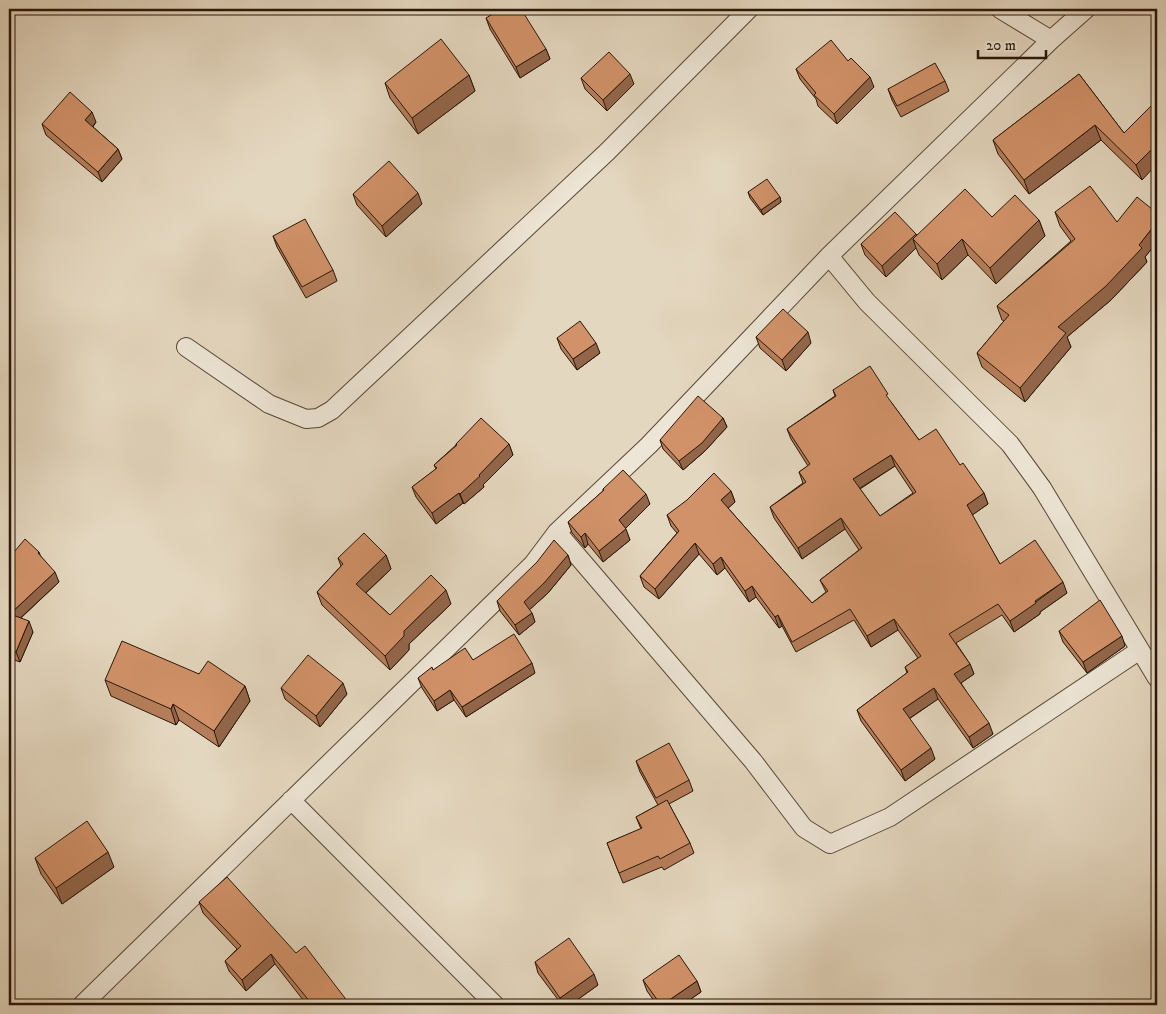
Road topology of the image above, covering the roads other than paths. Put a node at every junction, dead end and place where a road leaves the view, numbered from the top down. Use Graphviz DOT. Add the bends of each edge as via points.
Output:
graph roads {
  1 [pos="749,9"];
  2 [pos="1000,9"];
  3 [pos="1086,9"];
  4 [pos="1051,40"];
  5 [pos="829,256"];
  6 [pos="186,346"];
  7 [pos="557,532"];
  8 [pos="1140,650"];
  9 [pos="1157,678"];
  10 [pos="291,800"];
  11 [pos="82,1005"];
  12 [pos="495,1005"];
  1 -- 6 [label="street" via="607,152 332,410 318,418 306,419 269,404"];
  2 -- 4 [label="street"];
  3 -- 4 [label="street"];
  4 -- 5 [label="street"];
  5 -- 7 [label="street" via="649,445"];
  5 -- 8 [label="street" via="867,302 1010,444 1042,488"];
  7 -- 8 [label="street" via="753,761 804,828 830,844 890,817"];
  7 -- 10 [label="street" via="533,564"];
  8 -- 9 [label="street"];
  10 -- 11 [label="street"];
  10 -- 12 [label="street"];
}
